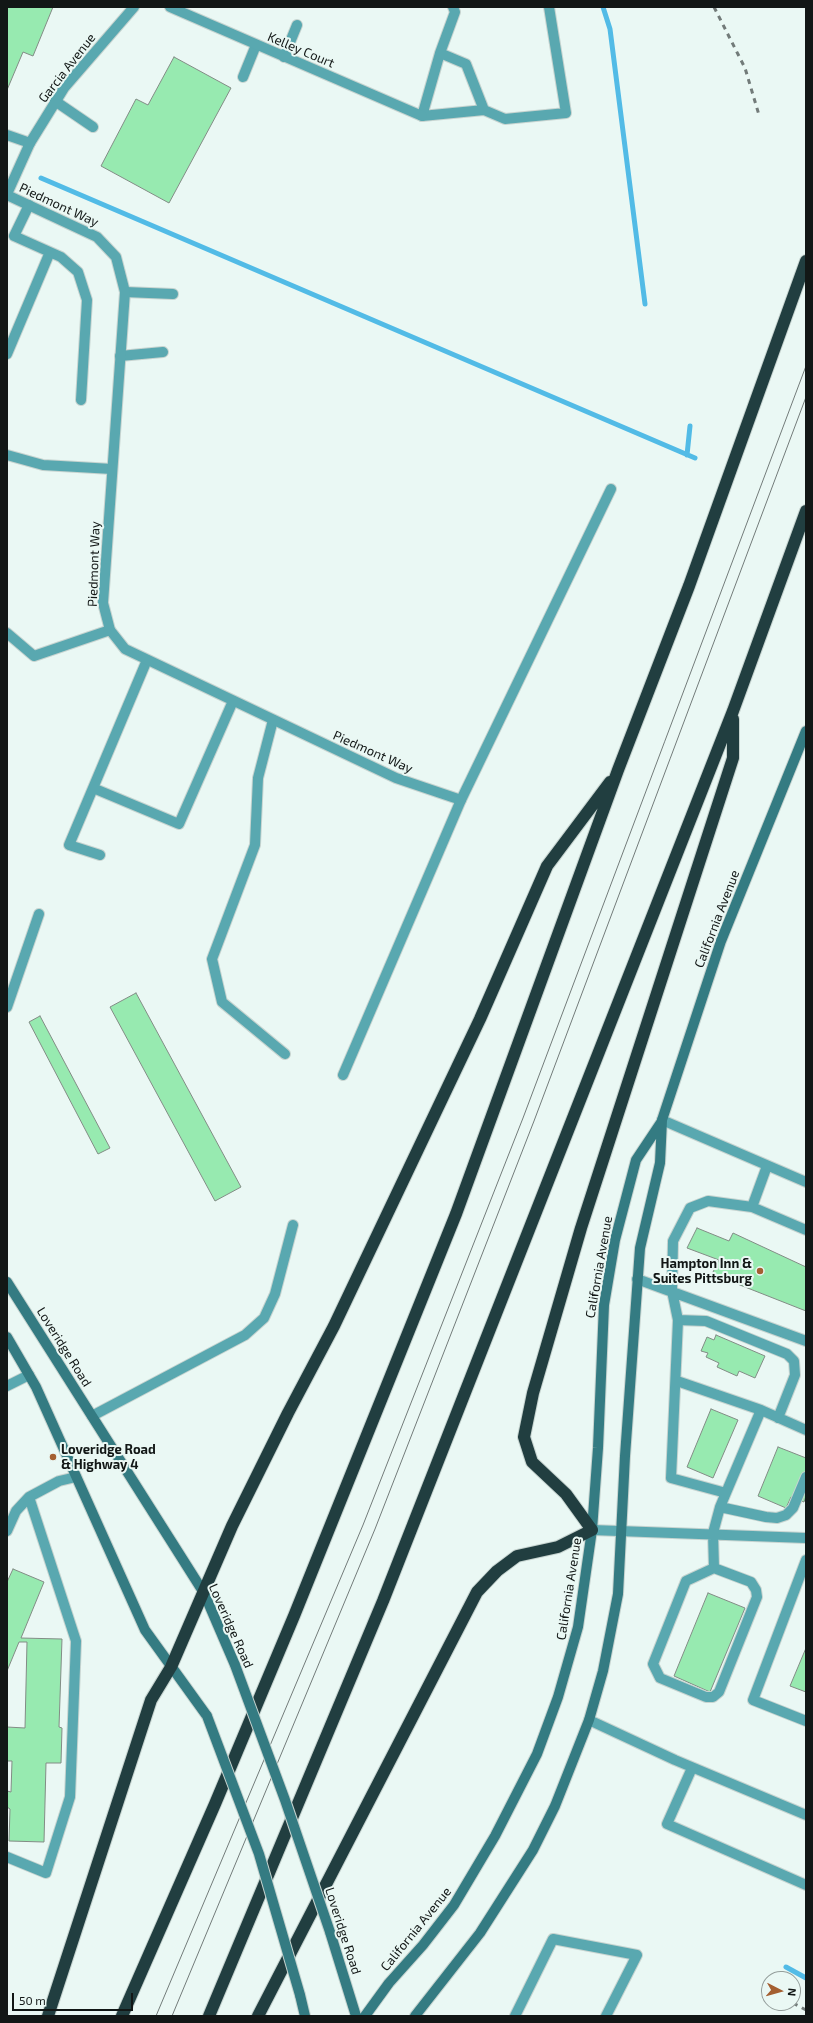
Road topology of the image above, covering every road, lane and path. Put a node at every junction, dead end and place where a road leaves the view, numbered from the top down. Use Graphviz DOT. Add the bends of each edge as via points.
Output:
graph roads {
  1 [pos="134,7"];
  2 [pos="170,7"];
  3 [pos="454,7"];
  4 [pos="549,7"];
  5 [pos="297,25"];
  6 [pos="256,45"];
  7 [pos="440,53"];
  8 [pos="284,57"];
  9 [pos="243,77"];
  10 [pos="55,101"];
  11 [pos="484,110"];
  12 [pos="422,116"];
  13 [pos="93,127"];
  14 [pos="7,135"];
  15 [pos="30,143"];
  16 [pos="7,195"];
  17 [pos="29,205"];
  18 [pos="11,234"];
  19 [pos="50,252"];
  20 [pos="806,261"];
  21 [pos="124,292"];
  22 [pos="173,294"];
  23 [pos="163,352"];
  24 [pos="7,354"];
  25 [pos="120,356"];
  26 [pos="81,400"];
  27 [pos="7,455"];
  28 [pos="112,469"];
  29 [pos="611,489"];
  30 [pos="806,511"];
  31 [pos="110,630"];
  32 [pos="7,633"];
  33 [pos="147,660"];
  34 [pos="233,701"];
  35 [pos="733,711"];
  36 [pos="274,720"];
  37 [pos="806,731"];
  38 [pos="618,770"];
  39 [pos="93,788"];
  40 [pos="461,800"];
  41 [pos="100,856"];
  42 [pos="39,914"];
  43 [pos="7,1007"];
  44 [pos="285,1054"];
  45 [pos="343,1075"];
  46 [pos="662,1120"];
  47 [pos="767,1166"];
  48 [pos="806,1182"];
  49 [pos="752,1207"];
  50 [pos="292,1225"];
  51 [pos="806,1230"];
  52 [pos="637,1279"];
  53 [pos="7,1282"];
  54 [pos="672,1291"];
  55 [pos="678,1320"];
  56 [pos="7,1337"];
  57 [pos="806,1341"];
  58 [pos="29,1375"];
  59 [pos="677,1381"];
  60 [pos="7,1386"];
  61 [pos="761,1410"];
  62 [pos="92,1416"];
  63 [pos="778,1418"];
  64 [pos="806,1430"];
  65 [pos="76,1477"];
  66 [pos="806,1477"];
  67 [pos="726,1493"];
  68 [pos="29,1496"];
  69 [pos="720,1507"];
  70 [pos="592,1530"];
  71 [pos="7,1531"];
  72 [pos="622,1531"];
  73 [pos="713,1533"];
  74 [pos="806,1538"];
  75 [pos="806,1560"];
  76 [pos="714,1568"];
  77 [pos="796,1587"];
  78 [pos="806,1591"];
  79 [pos="204,1593"];
  80 [pos="171,1667"];
  81 [pos="590,1720"];
  82 [pos="806,1721"];
  83 [pos="692,1768"];
  84 [pos="806,1816"];
  85 [pos="7,1857"];
  86 [pos="806,1885"];
  87 [pos="48,2016"];
  88 [pos="122,2016"];
  89 [pos="209,2016"];
  90 [pos="258,2016"];
  91 [pos="305,2016"];
  92 [pos="356,2016"];
  93 [pos="365,2016"];
  94 [pos="415,2016"];
  95 [pos="515,2016"];
  96 [pos="606,2016"];
  1 -- 10 [label="street, Garcia Avenue"];
  2 -- 6 [label="street, Kelley Court"];
  3 -- 7 [label="street" via="455,12"];
  4 -- 11 [label="street" via="566,113 505,119"];
  5 -- 8 [label="street"];
  6 -- 8 [label="street, Kelley Court"];
  6 -- 9 [label="street"];
  7 -- 11 [label="street" via="466,64"];
  7 -- 12 [label="street"];
  8 -- 12 [label="street, Kelley Court"];
  10 -- 13 [label="street"];
  10 -- 15 [label="street, Garcia Avenue"];
  11 -- 12 [label="street"];
  14 -- 15 [label="street"];
  15 -- 16 [label="street, Garcia Avenue"];
  16 -- 17 [label="street, Piedmont Way"];
  17 -- 18 [label="street"];
  17 -- 21 [label="street, Piedmont Way" via="97,237 116,257"];
  18 -- 19 [label="street"];
  19 -- 24 [label="street"];
  19 -- 26 [label="street" via="61,257 78,272 87,300"];
  20 -- 38 [label="highway" via="692,578"];
  21 -- 22 [label="street"];
  21 -- 25 [label="street, Piedmont Way"];
  23 -- 25 [label="street"];
  25 -- 28 [label="street, Piedmont Way"];
  27 -- 28 [label="street" via="43,465"];
  28 -- 31 [label="street, Piedmont Way" via="103,603"];
  29 -- 40 [label="street"];
  30 -- 35 [label="highway"];
  31 -- 32 [label="street" via="34,656"];
  31 -- 33 [label="street, Piedmont Way" via="124,649"];
  33 -- 34 [label="street, Piedmont Way"];
  33 -- 39 [label="street"];
  34 -- 36 [label="street, Piedmont Way"];
  34 -- 39 [label="street" via="179,824"];
  35 -- 70 [label="highway" via="733,758 581,1228 533,1393 524,1437 532,1462 566,1494"];
  35 -- 89 [label="highway" via="384,1601"];
  36 -- 40 [label="street, Piedmont Way" via="396,778"];
  36 -- 44 [label="street" via="258,778 255,845 212,959 222,1002"];
  37 -- 46 [label="main road, California Avenue" via="721,942"];
  38 -- 79 [label="highway" via="547,866 480,1019 334,1326 236,1519"];
  38 -- 88 [label="highway" via="453,1221 291,1624"];
  39 -- 41 [label="street" via="69,845"];
  40 -- 45 [label="street"];
  42 -- 43 [label="street"];
  46 -- 47 [label="street"];
  46 -- 52 [label="main road, California Avenue" via="660,1163 640,1248"];
  46 -- 70 [label="main road, California Avenue" via="636,1160 614,1240 604,1305"];
  47 -- 48 [label="street"];
  47 -- 49 [label="street"];
  49 -- 51 [label="street"];
  49 -- 54 [label="street" via="708,1201 690,1208 672,1241"];
  50 -- 62 [label="street" via="275,1294 264,1318 245,1335"];
  52 -- 54 [label="street"];
  52 -- 72 [label="main road, California Avenue" via="624,1456"];
  53 -- 62 [label="main road, Loveridge Road"];
  54 -- 55 [label="street"];
  54 -- 57 [label="street"];
  55 -- 59 [label="street"];
  55 -- 63 [label="street" via="706,1321 787,1354 794,1361 795,1375"];
  56 -- 58 [label="main road"];
  58 -- 60 [label="street"];
  58 -- 65 [label="main road"];
  59 -- 61 [label="street"];
  59 -- 67 [label="street" via="671,1478"];
  61 -- 63 [label="street"];
  61 -- 67 [label="street"];
  62 -- 79 [label="main road, Loveridge Road"];
  63 -- 64 [label="street"];
  65 -- 68 [label="street" via="59,1481"];
  65 -- 80 [label="main road" via="145,1630"];
  66 -- 69 [label="street" via="793,1508 777,1518"];
  67 -- 69 [label="street"];
  68 -- 71 [label="street" via="16,1511"];
  68 -- 85 [label="street" via="76,1641 70,1797 46,1873"];
  69 -- 73 [label="street"];
  70 -- 72 [label="street"];
  70 -- 90 [label="highway" via="558,1547 517,1556 497,1571 477,1592"];
  70 -- 93 [label="main road, California Avenue" via="578,1627 558,1697 537,1754 495,1836 454,1905 423,1945 389,1982"];
  72 -- 73 [label="street"];
  72 -- 81 [label="main road, California Avenue" via="618,1594 603,1671"];
  73 -- 74 [label="street"];
  73 -- 76 [label="street"];
  75 -- 77 [label="street"];
  76 -- 76 [label="street" via="686,1581 653,1664 660,1678 706,1697 713,1697 719,1692 757,1597 751,1582"];
  77 -- 78 [label="street"];
  77 -- 82 [label="street" via="753,1700"];
  79 -- 80 [label="highway"];
  79 -- 92 [label="main road, Loveridge Road, bridge" via="235,1665 285,1800"];
  80 -- 87 [label="highway" via="151,1700"];
  80 -- 91 [label="main road, bridge" via="208,1716 259,1854"];
  81 -- 83 [label="street"];
  81 -- 94 [label="main road, California Avenue" via="555,1806 533,1850 480,1933"];
  83 -- 84 [label="street"];
  83 -- 86 [label="street" via="666,1824"];
  95 -- 96 [label="street" via="553,1939 637,1955"];
}
